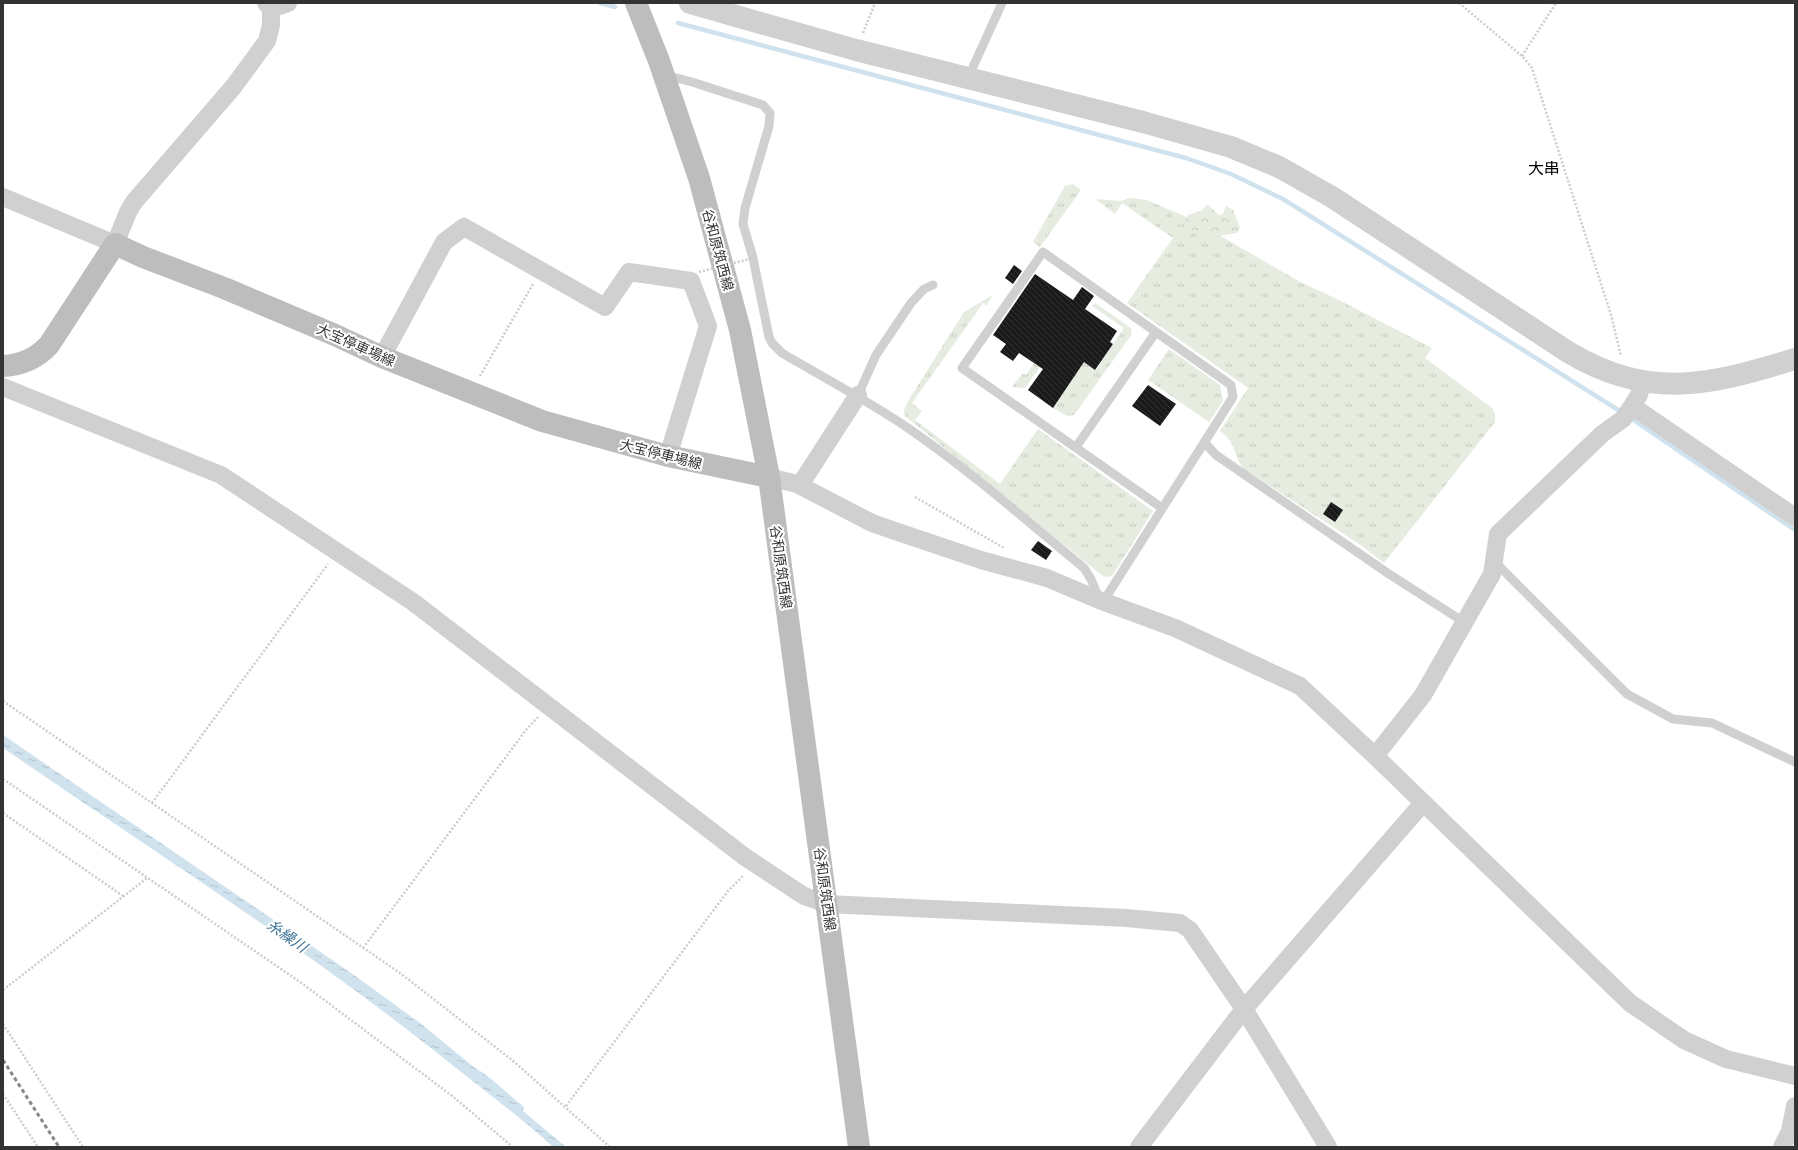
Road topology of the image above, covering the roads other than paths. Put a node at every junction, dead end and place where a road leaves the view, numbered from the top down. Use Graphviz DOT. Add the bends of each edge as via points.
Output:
graph roads {
  1 [pos="288,3"];
  2 [pos="636,3"];
  3 [pos="690,3"];
  4 [pos="1002,3"];
  5 [pos="268,6"];
  6 [pos="663,75"];
  7 [pos="968,78"];
  8 [pos="3,197"];
  9 [pos="115,244"];
  10 [pos="933,285"];
  11 [pos="1156,332"];
  12 [pos="382,357"];
  13 [pos="1795,359"];
  14 [pos="3,366"];
  15 [pos="1635,380"];
  16 [pos="3,387"];
  17 [pos="858,395"];
  18 [pos="1628,412"];
  19 [pos="1204,442"];
  20 [pos="1076,447"];
  21 [pos="668,456"];
  22 [pos="769,477"];
  23 [pos="800,485"];
  24 [pos="1162,508"];
  25 [pos="1795,517"];
  26 [pos="1494,560"];
  27 [pos="1101,601"];
  28 [pos="1464,622"];
  29 [pos="1375,756"];
  30 [pos="1795,762"];
  31 [pos="1423,803"];
  32 [pos="827,904"];
  33 [pos="1244,1009"];
  34 [pos="1795,1076"];
  35 [pos="1795,1106"];
  36 [pos="859,1147"];
  37 [pos="1139,1147"];
  38 [pos="1328,1147"];
  39 [pos="1782,1147"];
  1 -- 5 [label="street"];
  2 -- 6 [label="main road, 谷和原筑西線"];
  3 -- 7 [label="street" via="856,50"];
  4 -- 7 [label="lane"];
  5 -- 9 [label="street" via="271,25 267,42 234,86 134,202"];
  6 -- 17 [label="lane" via="763,105 770,113 769,126 745,208 743,224 753,258 769,337 782,353"];
  6 -- 22 [label="main road, 谷和原筑西線" via="699,178 740,330"];
  7 -- 15 [label="street" via="1231,147 1279,167 1332,198 1568,352 1600,369"];
  8 -- 9 [label="street"];
  9 -- 12 [label="main road, 大宝停車場線" via="314,326"];
  9 -- 14 [label="main road" via="49,345 31,359"];
  10 -- 17 [label="lane" via="924,289 911,303 876,355"];
  11 -- 19 [label="lane" via="1231,385 1233,397"];
  11 -- 20 [label="lane"];
  11 -- 20 [label="lane" via="1043,252 962,368"];
  12 -- 21 [label="main road, 大宝停車場線" via="542,422"];
  12 -- 21 [label="street" via="444,242 464,227 605,307 630,272 690,281 708,326"];
  13 -- 15 [label="street" via="1741,376 1693,384 1671,385"];
  15 -- 18 [label="street" via="1639,395"];
  16 -- 32 [label="street" via="221,475 413,602 753,862 804,896"];
  17 -- 23 [label="street"];
  17 -- 27 [label="lane" via="908,428 999,497 1084,568"];
  18 -- 25 [label="street"];
  18 -- 26 [label="street" via="1498,534"];
  19 -- 24 [label="lane"];
  19 -- 28 [label="lane" via="1216,455 1389,574"];
  20 -- 24 [label="lane"];
  21 -- 22 [label="main road, 大宝停車場線"];
  22 -- 23 [label="street"];
  22 -- 32 [label="main road, 谷和原筑西線"];
  23 -- 27 [label="street" via="894,531 981,560 1047,578"];
  24 -- 27 [label="lane"];
  26 -- 28 [label="street" via="1492,574"];
  26 -- 30 [label="lane" via="1627,694 1673,720 1712,723"];
  27 -- 29 [label="street" via="1175,628 1300,686"];
  28 -- 29 [label="street" via="1423,695"];
  29 -- 31 [label="street"];
  31 -- 33 [label="street"];
  31 -- 34 [label="street" via="1630,1003 1684,1040 1726,1059"];
  32 -- 33 [label="street" via="1126,918 1180,923 1190,930"];
  32 -- 36 [label="main road, 谷和原筑西線"];
  33 -- 37 [label="street"];
  33 -- 38 [label="street"];
  35 -- 39 [label="street" via="1790,1131"];
}
